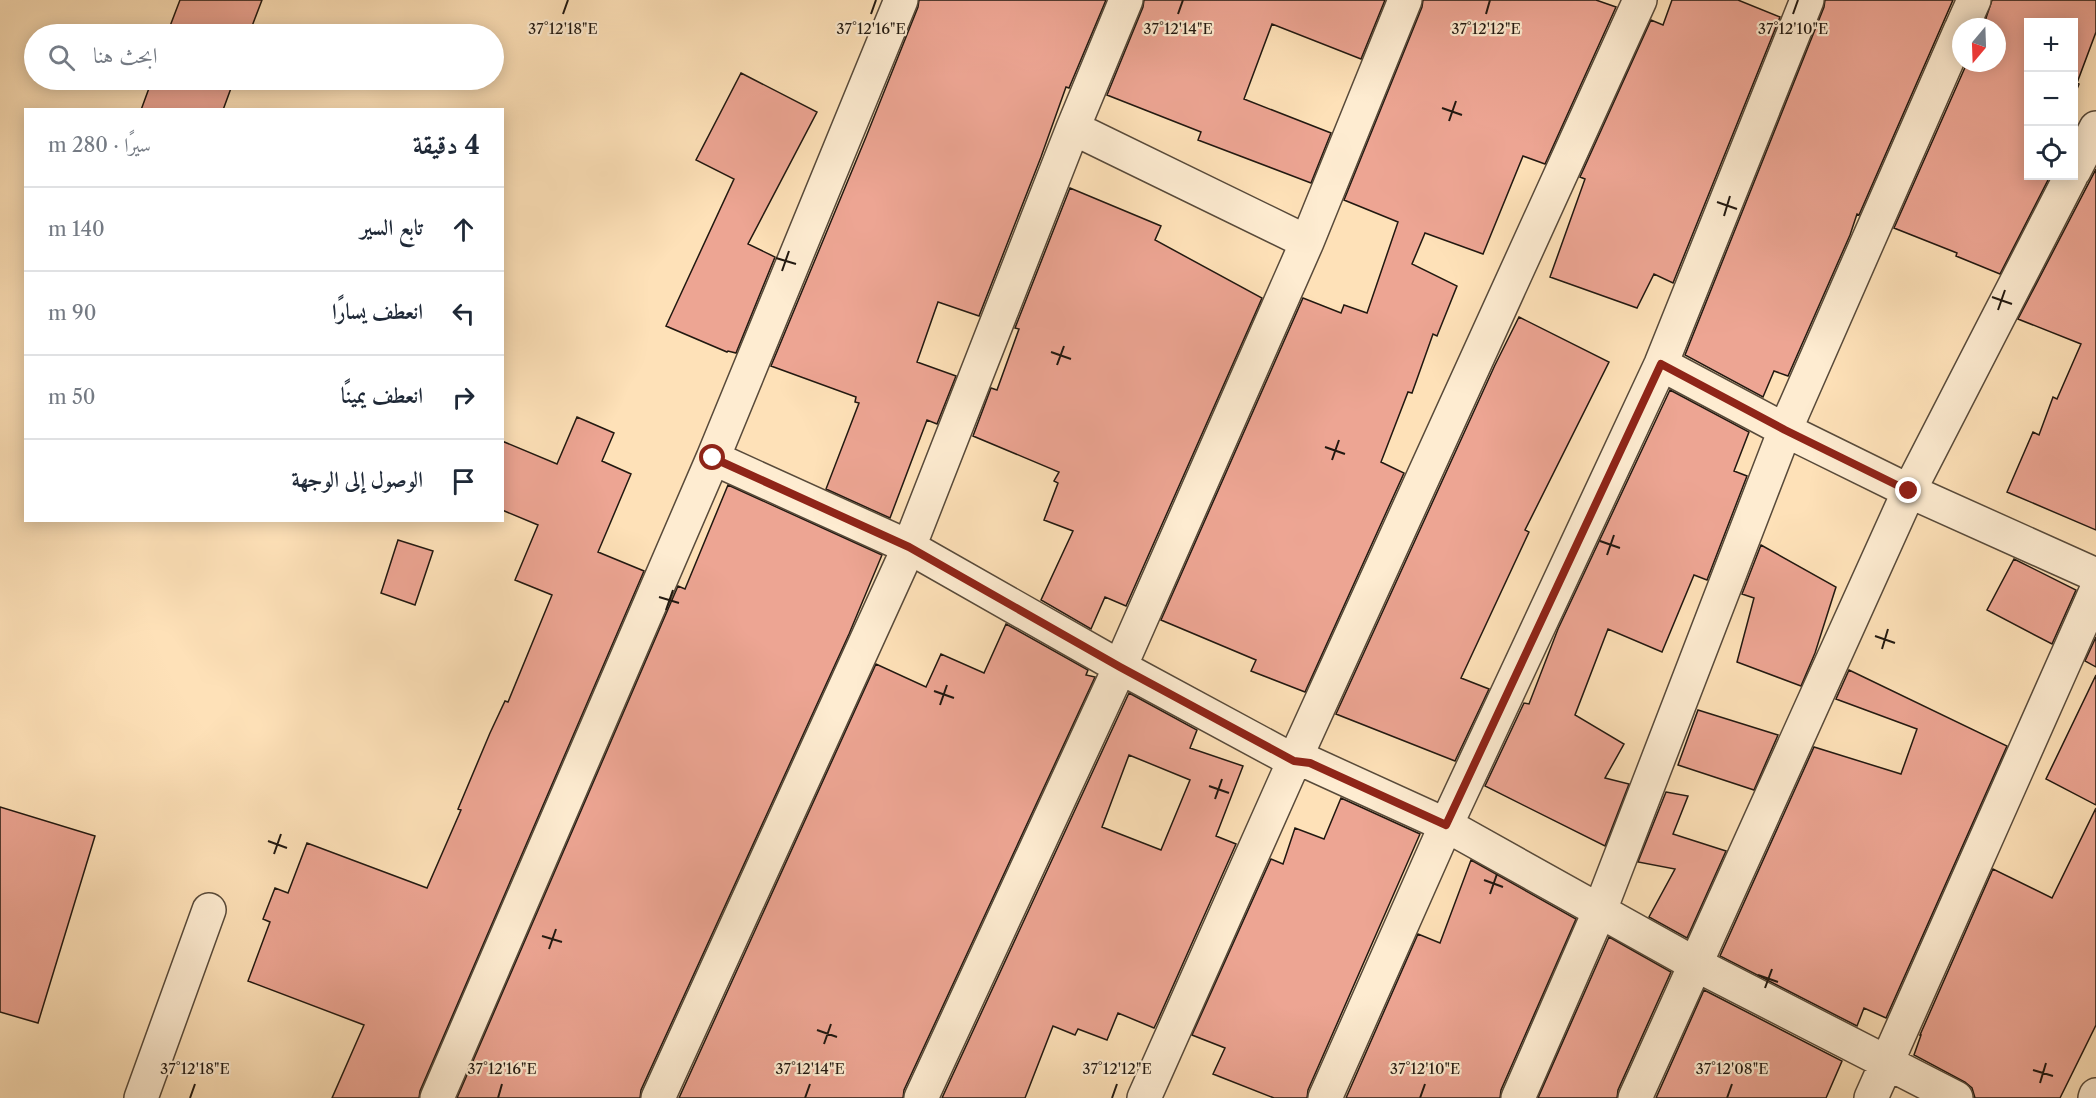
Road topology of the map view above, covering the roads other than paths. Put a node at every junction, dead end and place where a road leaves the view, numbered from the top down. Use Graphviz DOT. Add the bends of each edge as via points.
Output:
graph roads {
  1 [pos="901,0"];
  2 [pos="1126,0"];
  3 [pos="1405,0"];
  4 [pos="1640,0"];
  5 [pos="1808,0"];
  6 [pos="1974,0"];
  7 [pos="1966,18"];
  8 [pos="1952,49"];
  9 [pos="1073,128"];
  10 [pos="2096,128"];
  11 [pos="2078,162"];
  12 [pos="2069,180"];
  13 [pos="1307,242"];
  14 [pos="1661,364"];
  15 [pos="1785,430"];
  16 [pos="713,458"];
  17 [pos="1909,491"];
  18 [pos="909,547"];
  19 [pos="2096,575"];
  20 [pos="2096,591"];
  21 [pos="1120,667"];
  22 [pos="1294,761"];
  23 [pos="1446,825"];
  24 [pos="209,910"];
  25 [pos="1600,910"];
  26 [pos="1695,964"];
  27 [pos="1888,1062"];
  28 [pos="141,1098"];
  29 [pos="437,1098"];
  30 [pos="658,1098"];
  31 [pos="921,1098"];
  32 [pos="1144,1098"];
  33 [pos="1325,1098"];
  34 [pos="1518,1098"];
  35 [pos="1635,1098"];
  36 [pos="1871,1098"];
  37 [pos="1956,1098"];
  1 -- 16 [label="street"];
  2 -- 9 [label="street"];
  3 -- 13 [label="street"];
  4 -- 22 [label="street"];
  5 -- 14 [label="street"];
  6 -- 7 [label="street"];
  8 -- 15 [label="street"];
  9 -- 13 [label="street"];
  9 -- 18 [label="street"];
  10 -- 11 [label="street"];
  12 -- 17 [label="street"];
  13 -- 21 [label="street"];
  14 -- 15 [label="street"];
  14 -- 23 [label="street"];
  15 -- 17 [label="street"];
  15 -- 25 [label="street"];
  16 -- 18 [label="street"];
  16 -- 29 [label="street"];
  17 -- 19 [label="street"];
  17 -- 26 [label="street"];
  18 -- 21 [label="street"];
  18 -- 30 [label="street"];
  20 -- 27 [label="street"];
  21 -- 22 [label="street"];
  21 -- 31 [label="street"];
  22 -- 23 [label="street" via="1310,763"];
  22 -- 32 [label="street"];
  23 -- 25 [label="street"];
  23 -- 33 [label="street"];
  24 -- 28 [label="street"];
  25 -- 26 [label="street"];
  25 -- 34 [label="street"];
  26 -- 27 [label="street"];
  26 -- 35 [label="street"];
  27 -- 36 [label="street"];
  27 -- 37 [label="street"];
}
